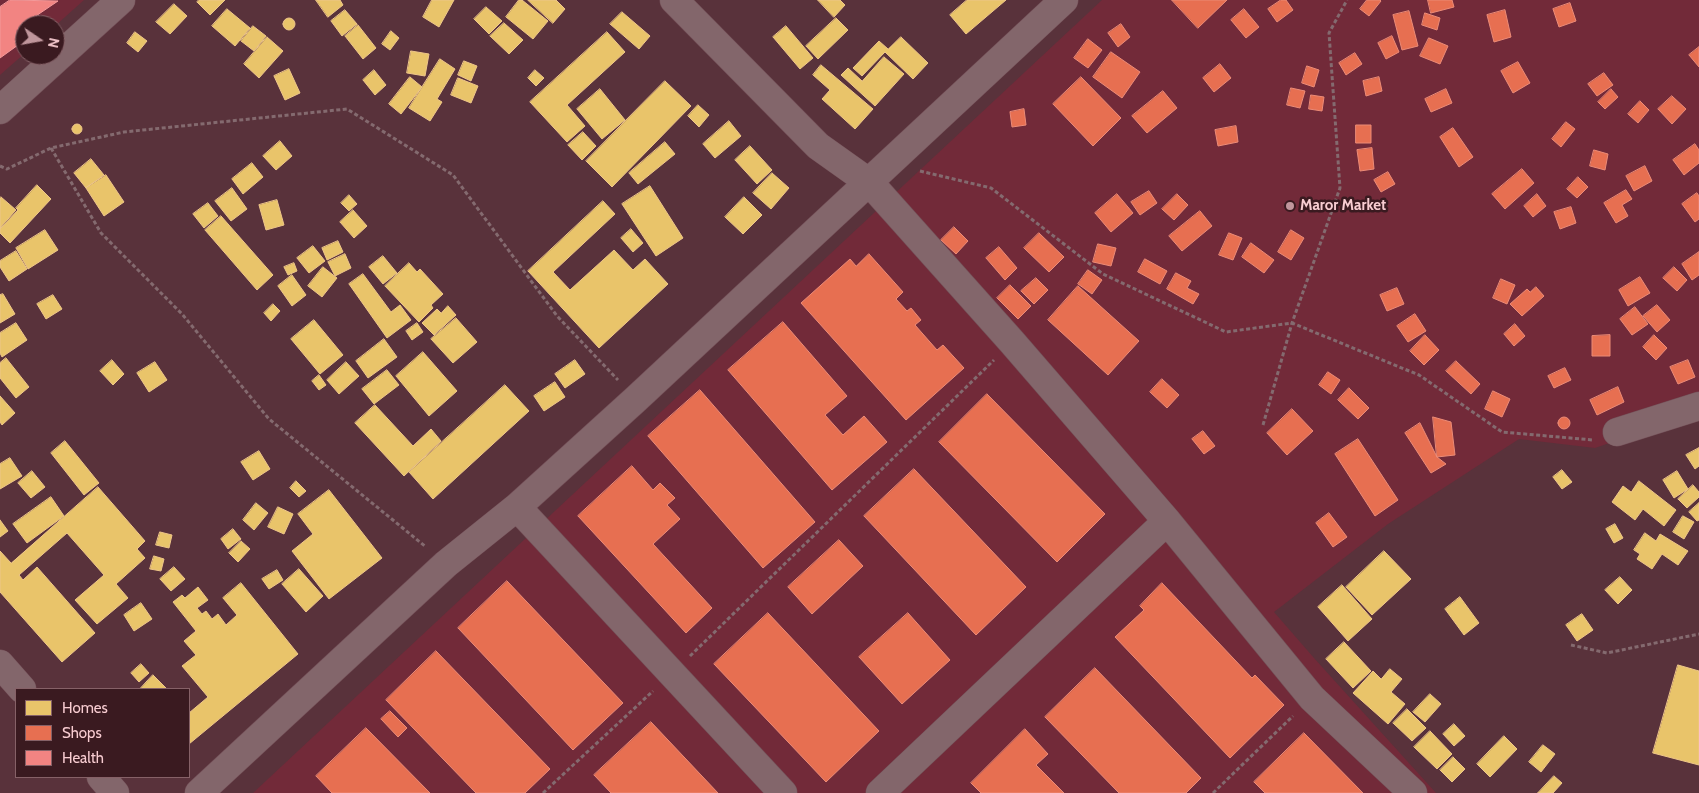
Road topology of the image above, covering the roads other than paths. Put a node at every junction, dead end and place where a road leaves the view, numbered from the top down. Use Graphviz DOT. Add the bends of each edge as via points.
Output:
graph roads {
  1 [pos="120,0"];
  2 [pos="674,0"];
  3 [pos="1064,0"];
  4 [pos="0,110"];
  5 [pos="870,183"];
  6 [pos="1699,406"];
  7 [pos="1617,432"];
  8 [pos="517,507"];
  9 [pos="1167,522"];
  10 [pos="0,664"];
  11 [pos="21,688"];
  12 [pos="102,778"];
  13 [pos="115,793"];
  14 [pos="199,793"];
  15 [pos="783,793"];
  16 [pos="880,793"];
  17 [pos="1413,793"];
  1 -- 4 [label="street"];
  2 -- 5 [label="street" via="818,146"];
  3 -- 5 [label="street"];
  5 -- 8 [label="street"];
  5 -- 9 [label="street"];
  6 -- 7 [label="street"];
  8 -- 14 [label="street" via="446,564"];
  8 -- 15 [label="street"];
  9 -- 16 [label="street"];
  9 -- 17 [label="street" via="1312,698"];
  10 -- 11 [label="street"];
  12 -- 13 [label="street"];
}
